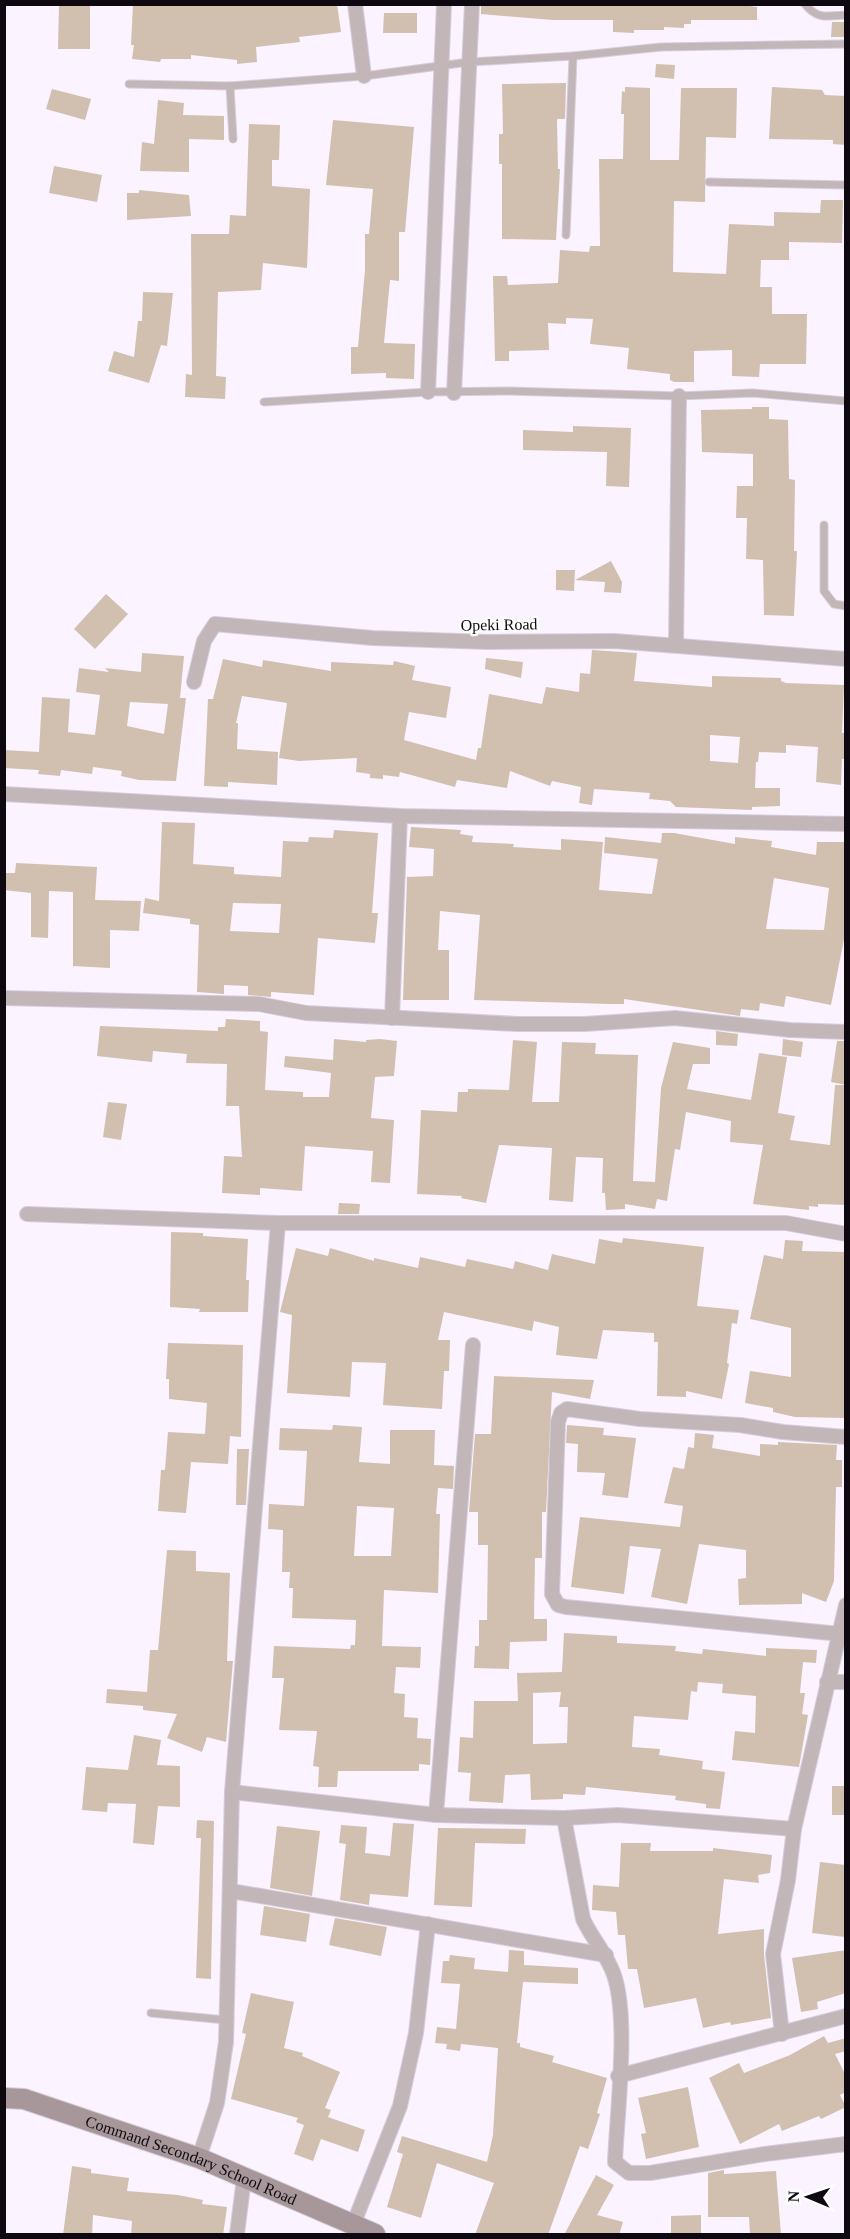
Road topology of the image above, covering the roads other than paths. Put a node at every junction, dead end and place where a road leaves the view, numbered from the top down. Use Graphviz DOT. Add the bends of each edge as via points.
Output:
graph roads {
  1 [pos="354,4"];
  2 [pos="444,4"];
  3 [pos="472,4"];
  4 [pos="805,4"];
  5 [pos="846,15"];
  6 [pos="846,44"];
  7 [pos="573,56"];
  8 [pos="469,62"];
  9 [pos="441,66"];
  10 [pos="364,76"];
  11 [pos="129,84"];
  12 [pos="230,86"];
  13 [pos="233,139"];
  14 [pos="709,182"];
  15 [pos="846,185"];
  16 [pos="566,235"];
  17 [pos="428,392"];
  18 [pos="454,393"];
  19 [pos="679,396"];
  20 [pos="846,401"];
  21 [pos="264,402"];
  22 [pos="824,525"];
  23 [pos="846,606"];
  24 [pos="676,645"];
  25 [pos="846,658"];
  26 [pos="194,682"];
  27 [pos="4,794"];
  28 [pos="400,816"];
  29 [pos="846,824"];
  30 [pos="4,998"];
  31 [pos="392,1018"];
  32 [pos="846,1032"];
  33 [pos="27,1214"];
  34 [pos="278,1223"];
  35 [pos="846,1234"];
  36 [pos="473,1345"];
  37 [pos="846,1437"];
  38 [pos="846,1605"];
  39 [pos="840,1634"];
  40 [pos="827,1682"];
  41 [pos="846,1682"];
  42 [pos="232,1792"];
  43 [pos="436,1815"];
  44 [pos="564,1818"];
  45 [pos="794,1829"];
  46 [pos="231,1891"];
  47 [pos="428,1924"];
  48 [pos="606,1955"];
  49 [pos="151,2013"];
  50 [pos="846,2016"];
  51 [pos="226,2020"];
  52 [pos="782,2034"];
  53 [pos="618,2076"];
  54 [pos="14,2099"];
  55 [pos="846,2144"];
  56 [pos="199,2158"];
  57 [pos="244,2178"];
  58 [pos="353,2225"];
  59 [pos="237,2235"];
  60 [pos="375,2235"];
  1 -- 10 [label="street"];
  2 -- 9 [label="street"];
  3 -- 8 [label="street"];
  4 -- 5 [label="lane" via="824,18"];
  6 -- 7 [label="lane" via="661,47"];
  7 -- 8 [label="lane"];
  7 -- 16 [label="lane"];
  8 -- 9 [label="lane"];
  8 -- 18 [label="street"];
  9 -- 10 [label="lane"];
  9 -- 17 [label="street"];
  10 -- 12 [label="lane"];
  11 -- 12 [label="lane"];
  12 -- 13 [label="lane"];
  14 -- 15 [label="lane"];
  17 -- 18 [label="lane"];
  17 -- 21 [label="lane"];
  18 -- 19 [label="lane"];
  19 -- 20 [label="lane" via="753,393"];
  19 -- 24 [label="street"];
  22 -- 23 [label="lane" via="824,591 834,604"];
  24 -- 25 [label="street, Opeki Road"];
  24 -- 26 [label="street, Opeki Road" via="591,640 373,638 214,624 204,641"];
  27 -- 28 [label="street"];
  28 -- 29 [label="street"];
  28 -- 31 [label="street"];
  30 -- 31 [label="street" via="259,1004 306,1013"];
  31 -- 32 [label="street" via="547,1024 675,1018"];
  33 -- 34 [label="street"];
  34 -- 35 [label="street" via="786,1223"];
  34 -- 42 [label="street"];
  36 -- 43 [label="street"];
  37 -- 39 [label="street" via="567,1409 558,1422 553,1558 552,1593 558,1605"];
  38 -- 39 [label="street"];
  39 -- 40 [label="street"];
  40 -- 41 [label="street"];
  40 -- 45 [label="street"];
  42 -- 43 [label="street"];
  42 -- 46 [label="street"];
  43 -- 44 [label="street"];
  44 -- 45 [label="street" via="618,1815"];
  44 -- 48 [label="street" via="583,1918"];
  45 -- 52 [label="street" via="773,1954"];
  46 -- 47 [label="street"];
  46 -- 51 [label="street"];
  47 -- 48 [label="street"];
  47 -- 58 [label="street" via="416,2033 400,2106"];
  48 -- 53 [label="street" via="620,2002"];
  49 -- 51 [label="lane"];
  50 -- 52 [label="street"];
  51 -- 56 [label="street" via="217,2103"];
  52 -- 53 [label="street"];
  53 -- 55 [label="street" via="615,2162 629,2173 650,2174"];
  54 -- 56 [label="main road, Command Secondary School Road"];
  56 -- 57 [label="main road, Command Secondary School Road"];
  57 -- 58 [label="main road, Command Secondary School Road"];
  57 -- 59 [label="street"];
  58 -- 60 [label="main road, Command Secondary School Road"];
}
